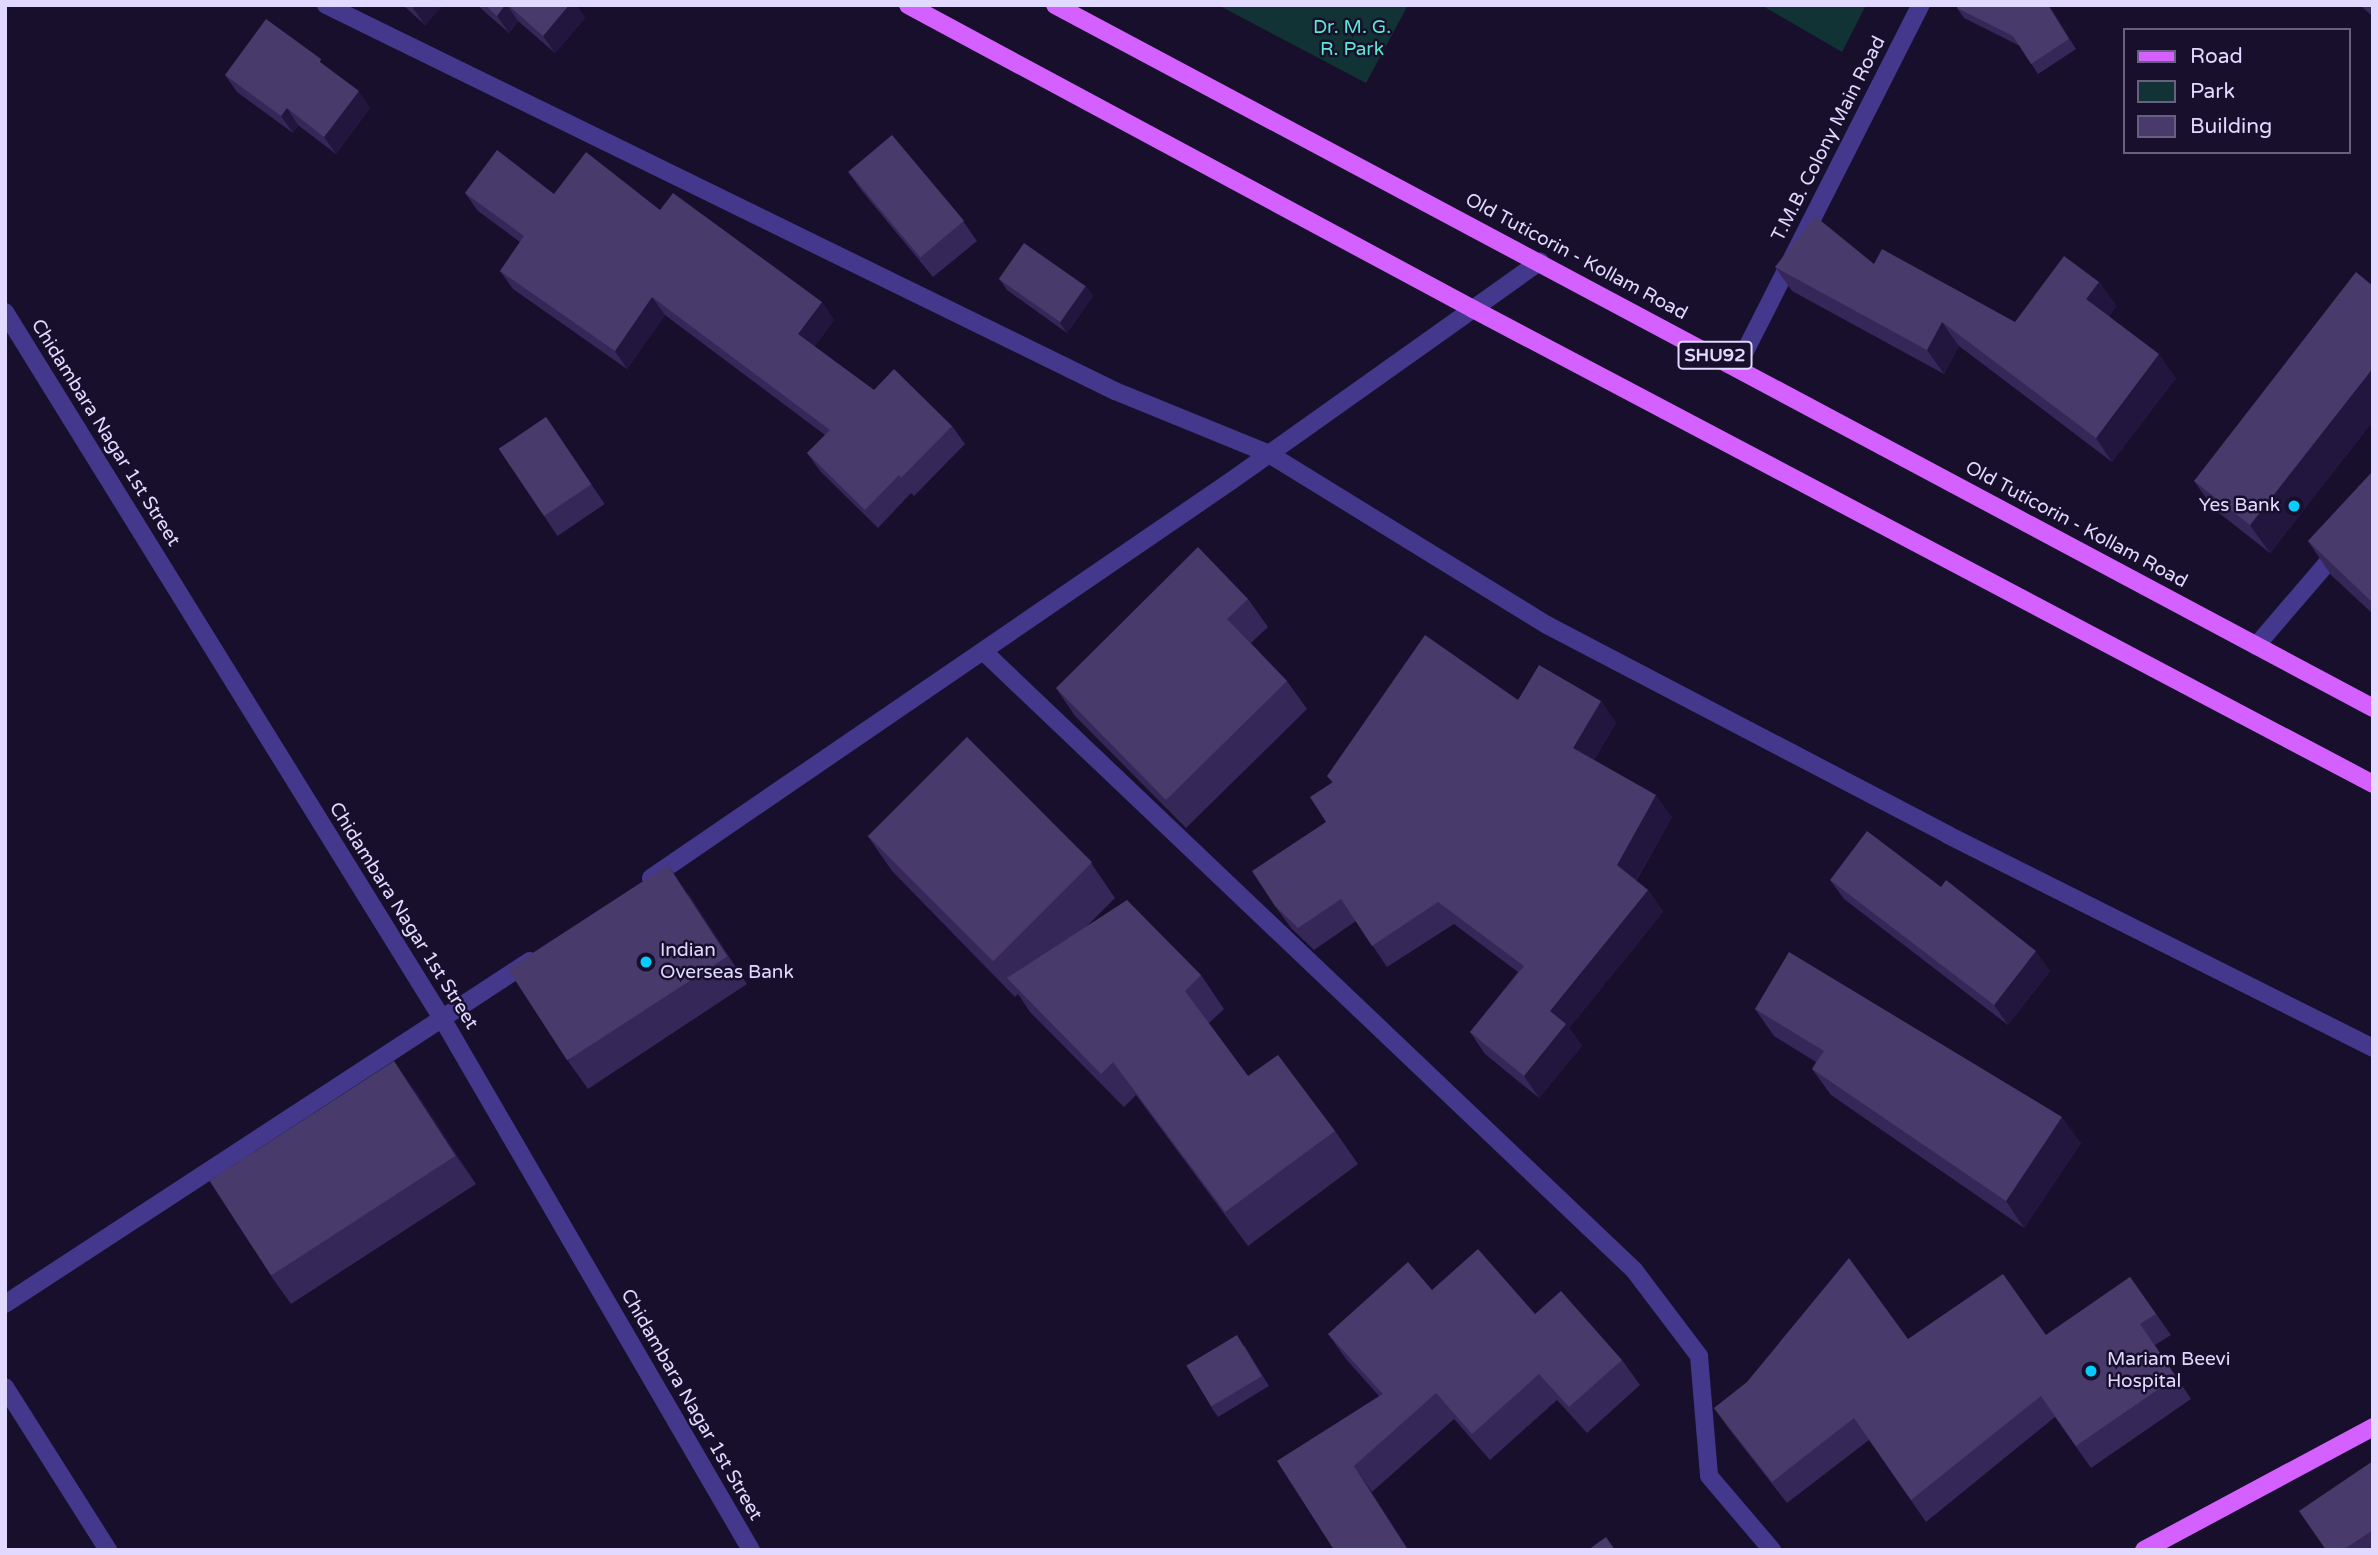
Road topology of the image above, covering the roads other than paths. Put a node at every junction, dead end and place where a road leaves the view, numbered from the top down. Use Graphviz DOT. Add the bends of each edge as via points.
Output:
graph roads {
  1 [pos="326,5"];
  2 [pos="908,5"];
  3 [pos="1055,5"];
  4 [pos="1921,5"];
  5 [pos="1540,261"];
  6 [pos="1473,309"];
  7 [pos="5,312"];
  8 [pos="1737,367"];
  9 [pos="1269,454"];
  10 [pos="2355,530"];
  11 [pos="2256,646"];
  12 [pos="983,651"];
  13 [pos="2373,708"];
  14 [pos="2373,784"];
  15 [pos="638,887"];
  16 [pos="547,950"];
  17 [pos="443,1020"];
  18 [pos="2373,1048"];
  19 [pos="5,1304"];
  20 [pos="5,1387"];
  21 [pos="2373,1427"];
  22 [pos="108,1550"];
  23 [pos="751,1550"];
  24 [pos="1772,1550"];
  25 [pos="2144,1550"];
  1 -- 9 [label="street" via="1115,391"];
  2 -- 6 [label="main road"];
  3 -- 5 [label="main road, Old Tuticorin - Kollam Road / SHU92"];
  4 -- 8 [label="street, T.M.B. Colony Main Road"];
  5 -- 6 [label="street"];
  5 -- 8 [label="main road, Old Tuticorin - Kollam Road / SHU92"];
  6 -- 9 [label="street"];
  6 -- 14 [label="main road"];
  7 -- 17 [label="street, Chidambara Nagar 1st Street"];
  8 -- 11 [label="main road, Old Tuticorin - Kollam Road / SHU92"];
  9 -- 12 [label="street"];
  9 -- 18 [label="street" via="1547,625 1948,835"];
  10 -- 11 [label="street"];
  11 -- 13 [label="main road, Old Tuticorin - Kollam Road / SHU92"];
  12 -- 15 [label="street"];
  12 -- 24 [label="street" via="1634,1270 1699,1356 1709,1476"];
  16 -- 17 [label="street"];
  17 -- 19 [label="street"];
  17 -- 23 [label="street, Chidambara Nagar 1st Street"];
  20 -- 22 [label="street"];
  21 -- 25 [label="main road"];
}
